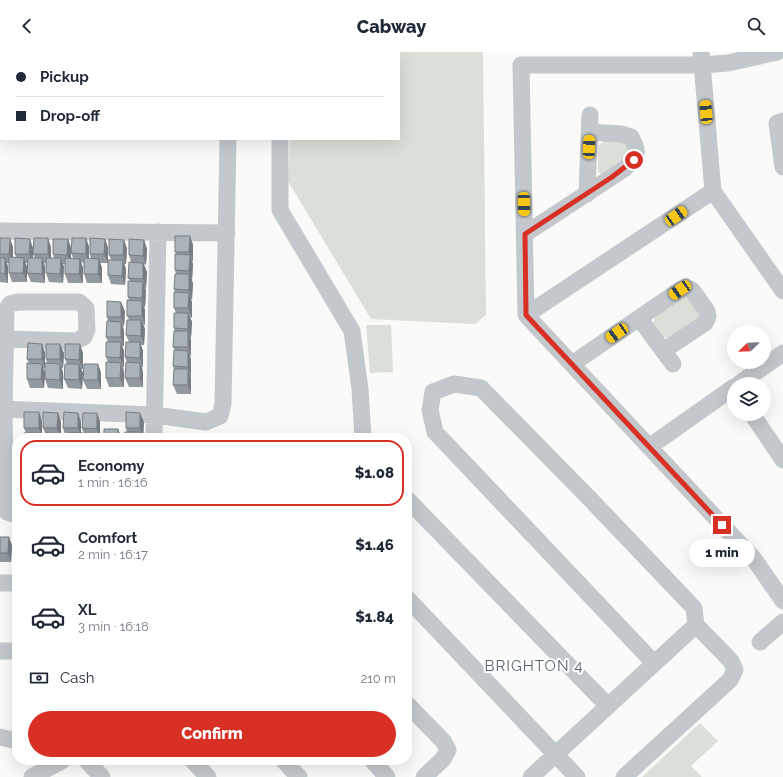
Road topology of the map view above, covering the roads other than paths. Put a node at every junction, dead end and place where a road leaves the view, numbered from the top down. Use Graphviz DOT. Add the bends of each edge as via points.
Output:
graph roads {
  1 [pos="777,52"];
  2 [pos="702,58"];
  3 [pos="590,115"];
  4 [pos="783,121"];
  5 [pos="590,132"];
  6 [pos="228,140"];
  7 [pos="280,140"];
  8 [pos="783,167"];
  9 [pos="713,191"];
  10 [pos="587,194"];
  11 [pos="0,231"];
  12 [pos="158,232"];
  13 [pos="227,233"];
  14 [pos="525,234"];
  15 [pos="783,291"];
  16 [pos="526,315"];
  17 [pos="639,318"];
  18 [pos="5,339"];
  19 [pos="783,353"];
  20 [pos="572,364"];
  21 [pos="749,377"];
  22 [pos="727,392"];
  23 [pos="2,409"];
  24 [pos="155,415"];
  25 [pos="757,421"];
  26 [pos="154,433"];
  27 [pos="363,433"];
  28 [pos="649,446"];
  29 [pos="783,460"];
  30 [pos="11,475"];
  31 [pos="412,504"];
  32 [pos="12,514"];
  33 [pos="0,583"];
  34 [pos="12,583"];
  35 [pos="783,602"];
  36 [pos="412,603"];
  37 [pos="783,622"];
  38 [pos="696,625"];
  39 [pos="760,642"];
  40 [pos="0,650"];
  41 [pos="12,651"];
  42 [pos="654,663"];
  43 [pos="608,706"];
  44 [pos="412,709"];
  45 [pos="0,737"];
  46 [pos="12,739"];
  47 [pos="555,754"];
  48 [pos="54,765"];
  49 [pos="91,765"];
  50 [pos="197,765"];
  51 [pos="288,765"];
  52 [pos="376,765"];
  53 [pos="32,777"];
  54 [pos="102,777"];
  55 [pos="208,777"];
  56 [pos="299,777"];
  57 [pos="387,777"];
  58 [pos="424,777"];
  59 [pos="531,777"];
  60 [pos="577,777"];
  61 [pos="624,777"];
  1 -- 2 [label="street" via="728,63"];
  2 -- 9 [label="street"];
  2 -- 14 [label="street" via="520,65"];
  3 -- 5 [label="street"];
  4 -- 8 [label="street" via="777,123"];
  5 -- 10 [label="street"];
  5 -- 10 [label="street" via="631,137 637,148 634,160"];
  6 -- 13 [label="street"];
  7 -- 27 [label="street" via="280,210 352,331"];
  9 -- 15 [label="street"];
  9 -- 16 [label="street"];
  10 -- 14 [label="street"];
  11 -- 12 [label="street"];
  12 -- 13 [label="street"];
  12 -- 24 [label="street"];
  13 -- 24 [label="street" via="223,404 220,416 206,422"];
  14 -- 16 [label="street"];
  16 -- 20 [label="street"];
  17 -- 17 [label="street" via="686,287 692,290 707,311 708,317 705,323 668,358"];
  17 -- 20 [label="street"];
  18 -- 18 [label="street" via="76,341 84,337 87,330 86,308 79,302 10,304 6,310"];
  18 -- 23 [label="street"];
  19 -- 21 [label="street"];
  20 -- 28 [label="street"];
  22 -- 28 [label="street"];
  23 -- 24 [label="street"];
  23 -- 30 [label="street"];
  24 -- 26 [label="street"];
  25 -- 29 [label="street"];
  28 -- 35 [label="street" via="754,559"];
  30 -- 32 [label="street" via="4,505 7,512"];
  31 -- 43 [label="street"];
  33 -- 34 [label="street"];
  36 -- 47 [label="street"];
  37 -- 39 [label="street"];
  38 -- 42 [label="street"];
  38 -- 42 [label="street" via="694,608 481,388 454,384 433,392 430,410 435,432"];
  38 -- 61 [label="street" via="731,661 735,670 730,680"];
  40 -- 41 [label="street"];
  42 -- 43 [label="street"];
  43 -- 47 [label="street"];
  44 -- 58 [label="street" via="443,741 448,750 443,759"];
  45 -- 46 [label="street"];
  47 -- 59 [label="street"];
  47 -- 60 [label="street"];
  48 -- 53 [label="street"];
  49 -- 54 [label="street"];
  50 -- 55 [label="street"];
  51 -- 56 [label="street"];
  52 -- 57 [label="street"];
}
